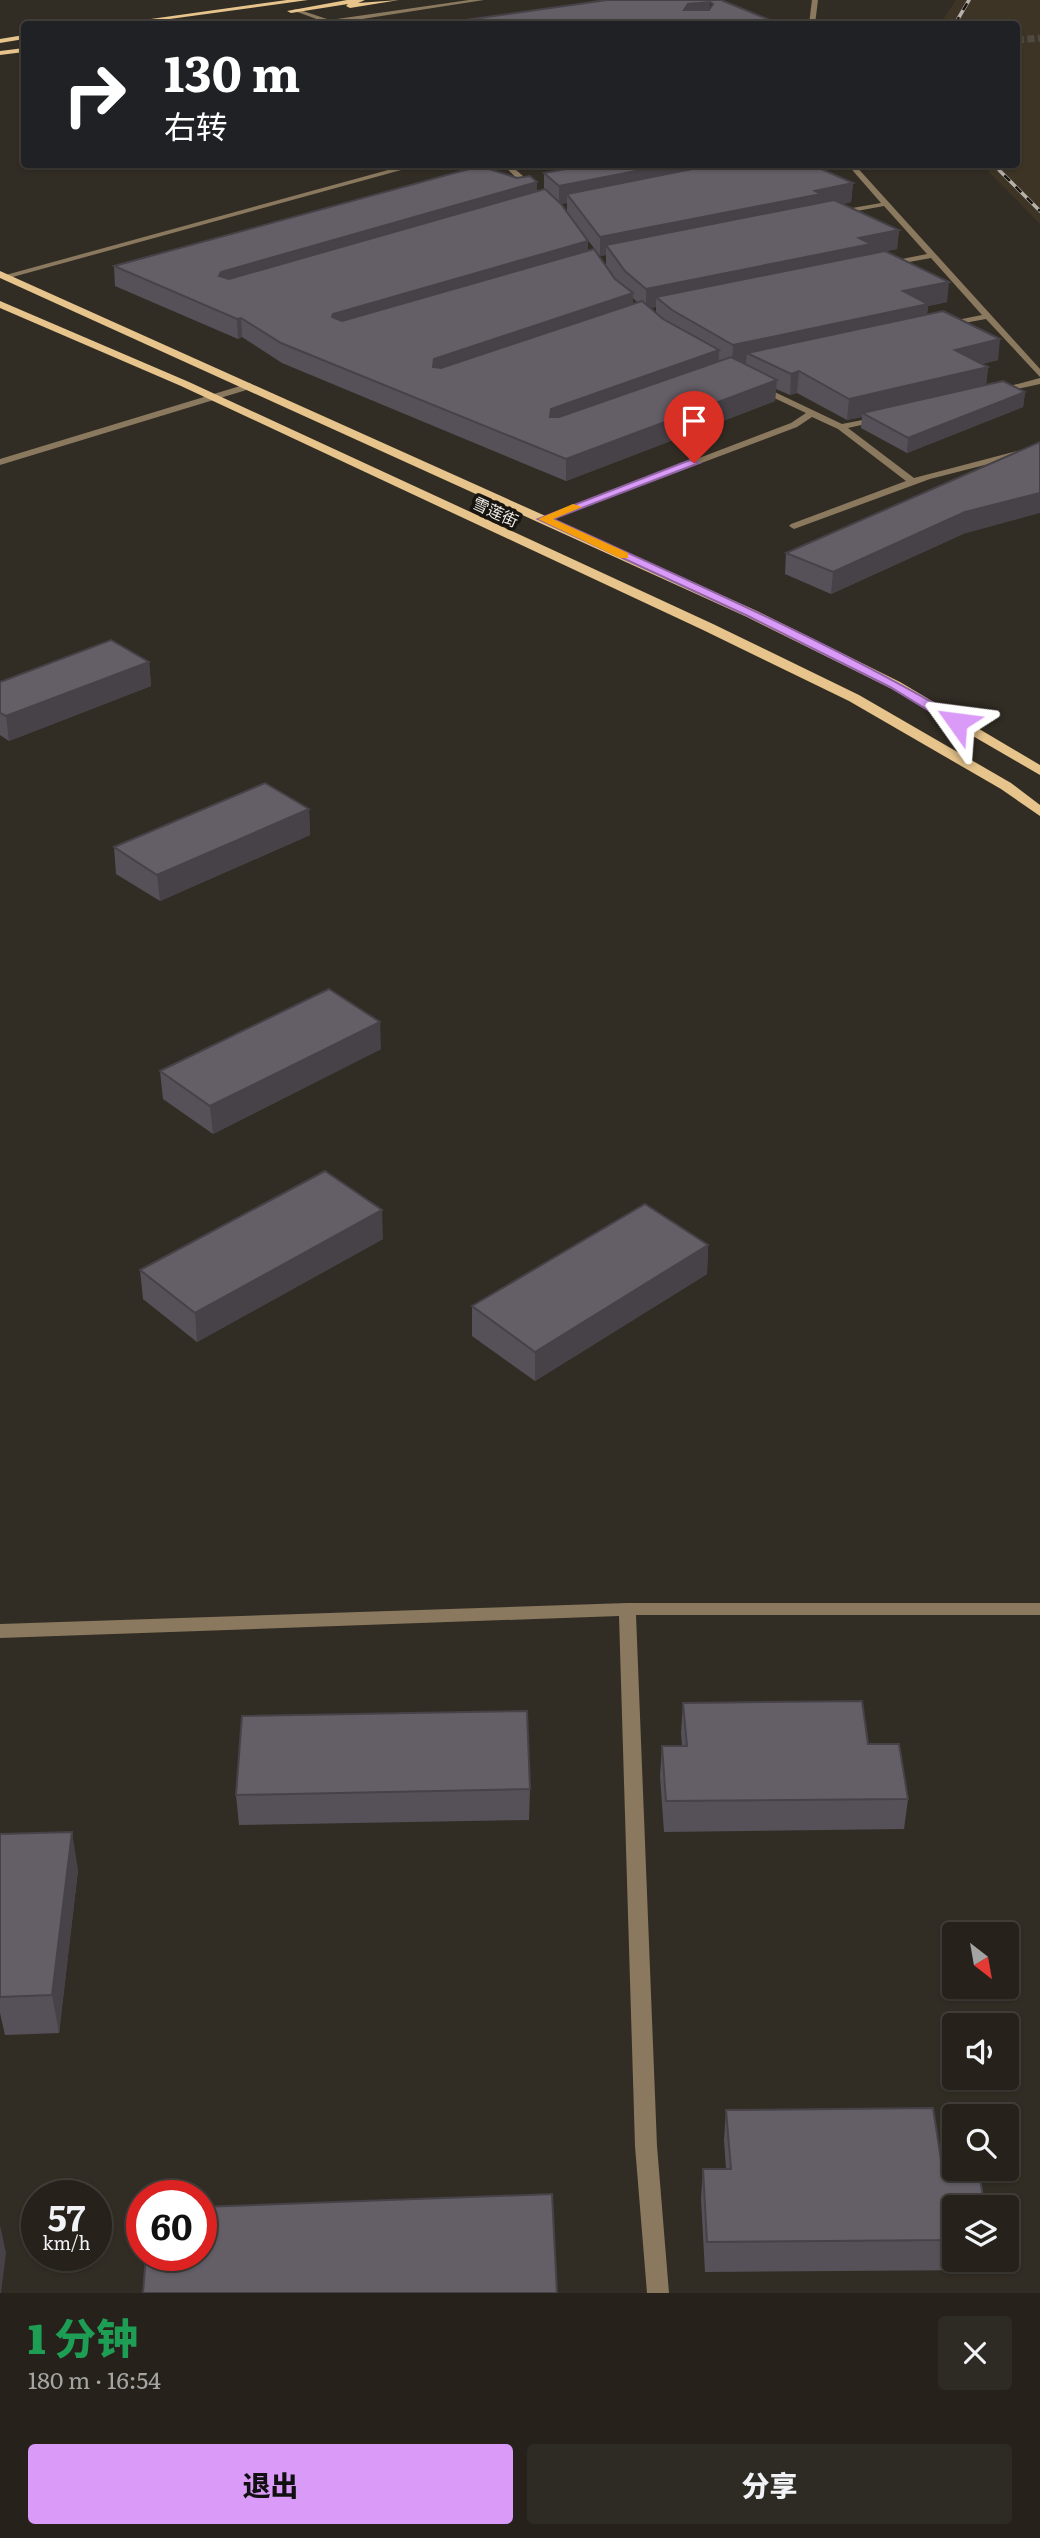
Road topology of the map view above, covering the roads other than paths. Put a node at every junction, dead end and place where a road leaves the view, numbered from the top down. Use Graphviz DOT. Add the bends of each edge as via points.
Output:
graph roads {
  1 [pos="293,0"];
  2 [pos="304,0"];
  3 [pos="361,0"];
  4 [pos="395,0"];
  5 [pos="481,0"];
  6 [pos="816,0"];
  7 [pos="279,3"];
  8 [pos="295,10"];
  9 [pos="234,19"];
  10 [pos="142,21"];
  11 [pos="326,21"];
  12 [pos="345,21"];
  13 [pos="812,21"];
  14 [pos="21,38"];
  15 [pos="0,41"];
  16 [pos="21,50"];
  17 [pos="0,53"];
  18 [pos="405,168"];
  19 [pos="509,168"];
  20 [pos="854,168"];
  21 [pos="537,194"];
  22 [pos="885,204"];
  23 [pos="833,214"];
  24 [pos="933,255"];
  25 [pos="880,266"];
  26 [pos="3,275"];
  27 [pos="0,304"];
  28 [pos="988,316"];
  29 [pos="934,327"];
  30 [pos="1040,373"];
  31 [pos="1040,381"];
  32 [pos="753,385"];
  33 [pos="250,386"];
  34 [pos="994,391"];
  35 [pos="212,397"];
  36 [pos="812,413"];
  37 [pos="892,415"];
  38 [pos="841,427"];
  39 [pos="1040,448"];
  40 [pos="0,461"];
  41 [pos="913,482"];
  42 [pos="544,519"];
  43 [pos="794,526"];
  44 [pos="1040,771"];
  45 [pos="1040,812"];
  46 [pos="627,1609"];
  47 [pos="1040,1609"];
  48 [pos="0,1631"];
  49 [pos="658,2293"];
  1 -- 7 [label="main road"];
  2 -- 7 [label="main road"];
  3 -- 8 [label="main road"];
  4 -- 8 [label="main road"];
  5 -- 12 [label="street"];
  6 -- 13 [label="street"];
  7 -- 10 [label="main road"];
  8 -- 9 [label="main road"];
  8 -- 11 [label="street"];
  14 -- 15 [label="main road"];
  16 -- 17 [label="main road"];
  18 -- 26 [label="street"];
  19 -- 21 [label="street"];
  20 -- 22 [label="street"];
  22 -- 23 [label="street"];
  22 -- 24 [label="street"];
  24 -- 25 [label="street"];
  24 -- 28 [label="street"];
  26 -- 33 [label="main road, 雪莲街"];
  27 -- 35 [label="main road, 雪莲街"];
  28 -- 29 [label="street"];
  28 -- 30 [label="street"];
  31 -- 34 [label="street"];
  32 -- 36 [label="street"];
  33 -- 35 [label="street"];
  33 -- 42 [label="main road, 雪莲街"];
  35 -- 40 [label="street"];
  35 -- 45 [label="main road, 雪莲街" via="854,698 1006,786"];
  36 -- 38 [label="street"];
  36 -- 42 [label="street" via="794,425"];
  37 -- 38 [label="street"];
  38 -- 41 [label="street"];
  39 -- 41 [label="street"];
  41 -- 43 [label="street"];
  42 -- 44 [label="main road, 雪莲街" via="895,685"];
  46 -- 47 [label="street"];
  46 -- 48 [label="street"];
  46 -- 49 [label="street" via="646,2146"];
}
